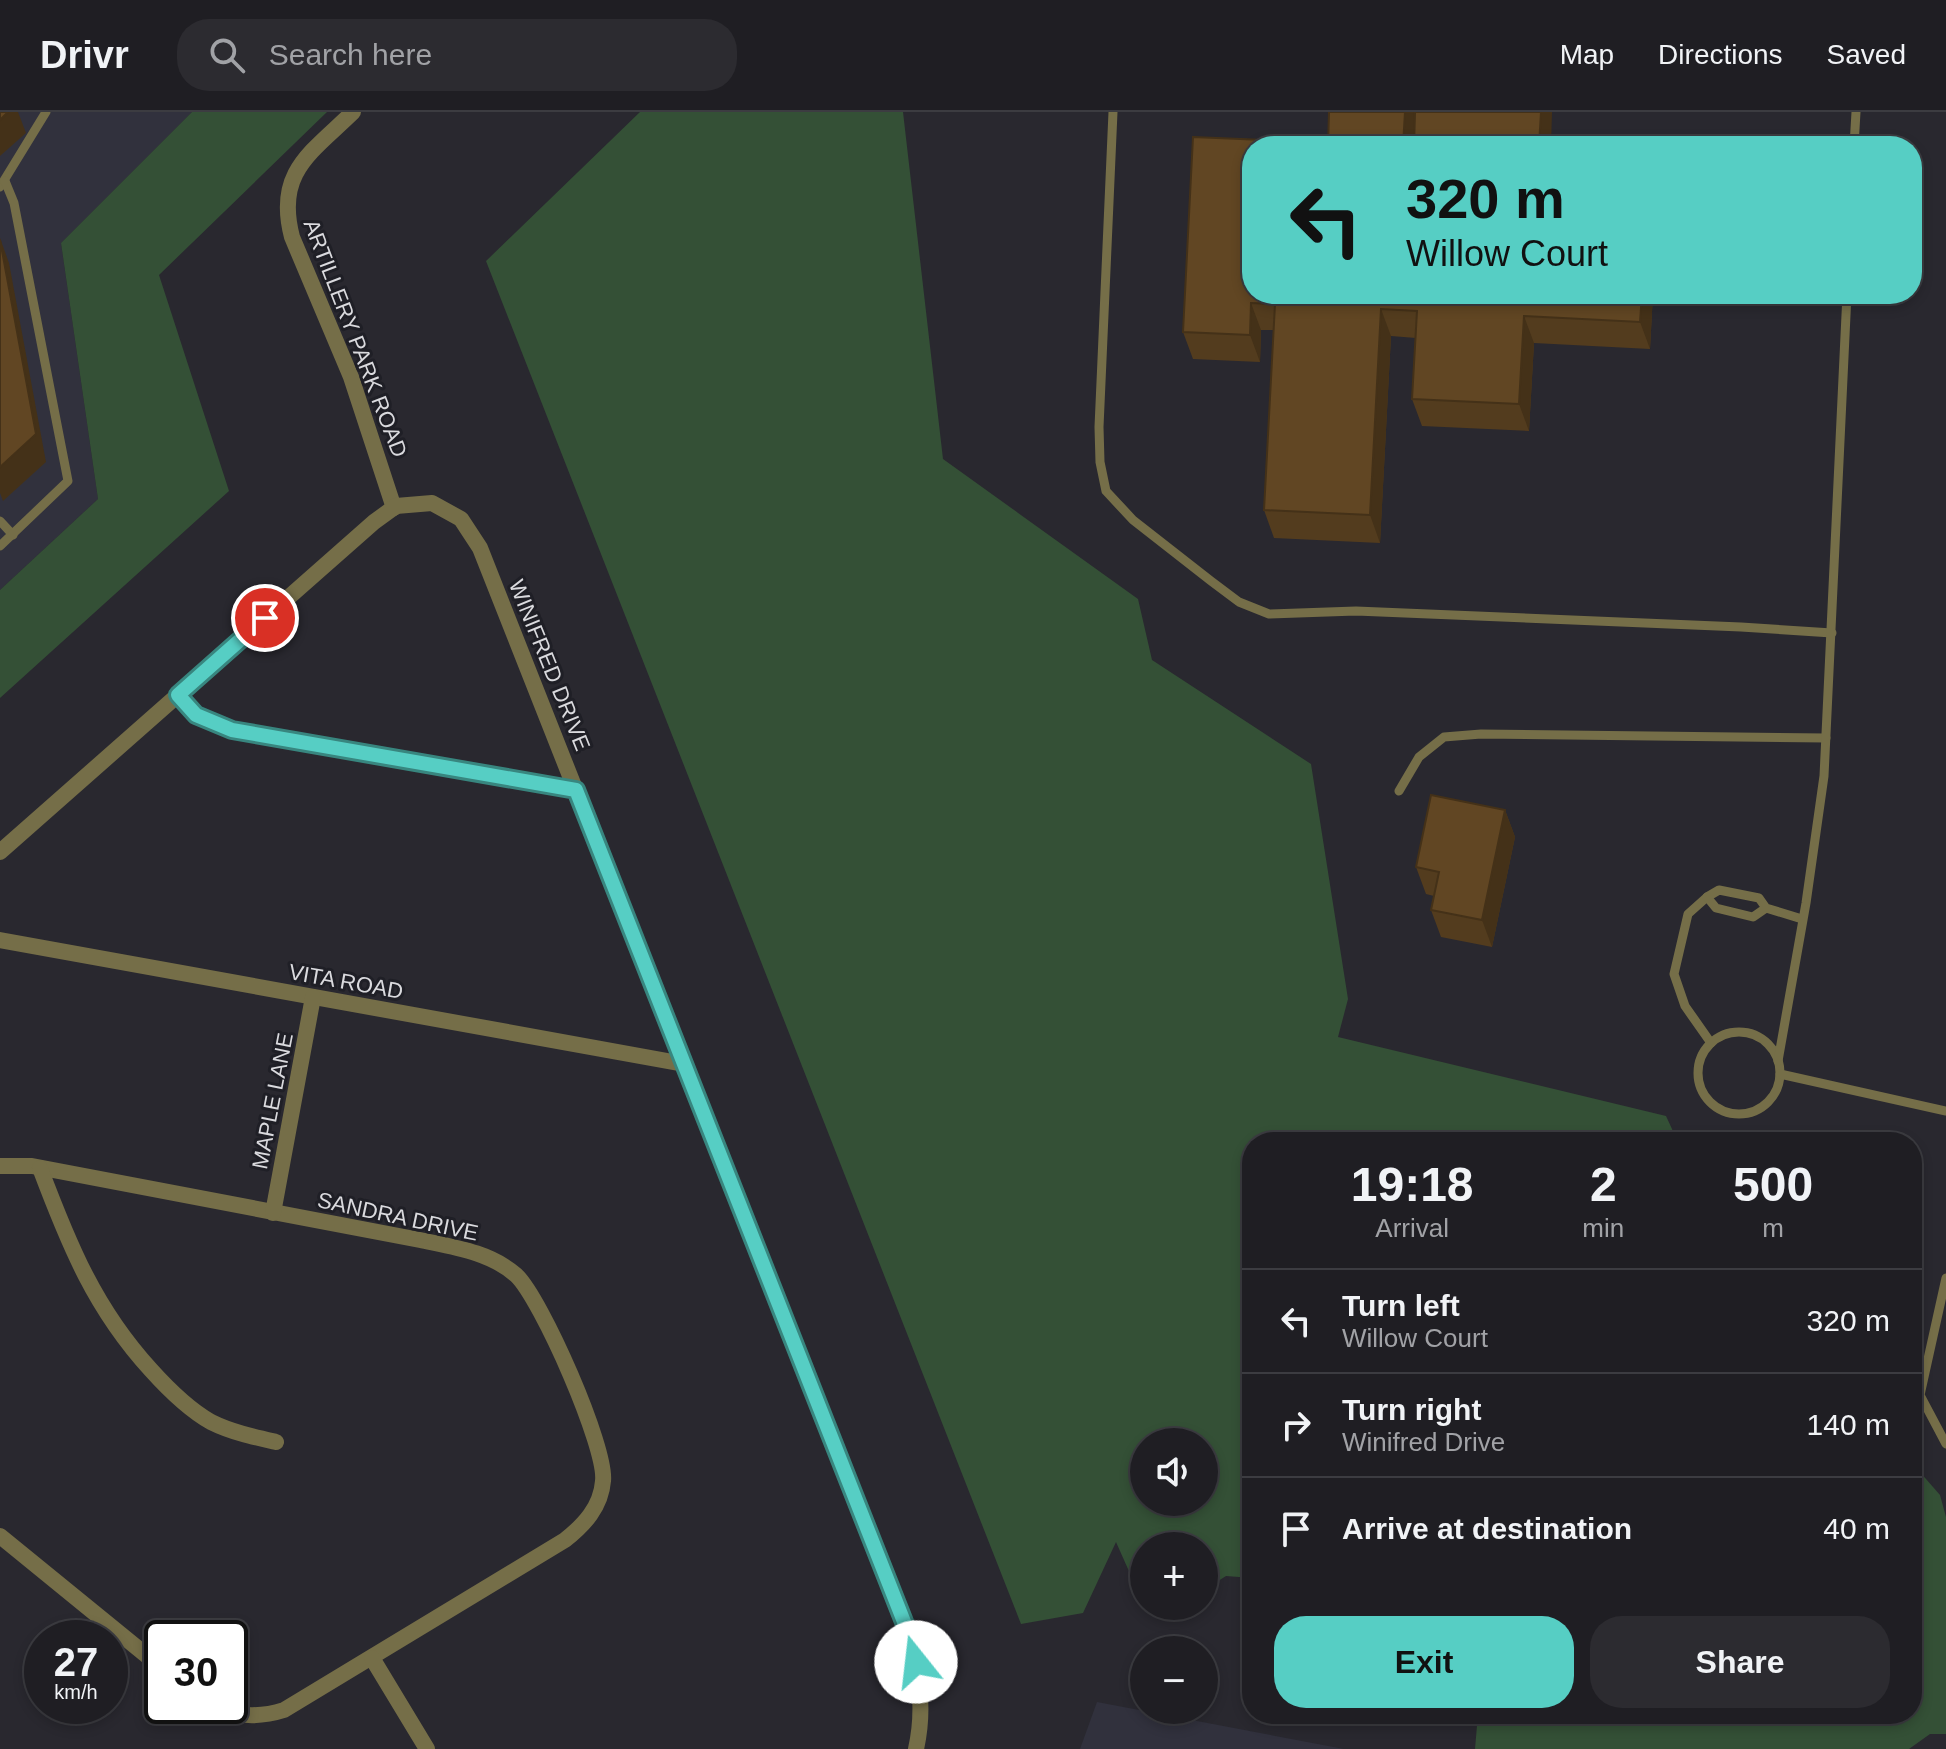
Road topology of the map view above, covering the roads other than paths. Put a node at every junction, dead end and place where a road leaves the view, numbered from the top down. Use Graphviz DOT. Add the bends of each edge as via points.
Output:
graph roads {
  1 [pos="46,112"];
  2 [pos="353,112"];
  3 [pos="1113,112"];
  4 [pos="1856,112"];
  5 [pos="1855,136"];
  6 [pos="3,184"];
  7 [pos="1847,304"];
  8 [pos="394,508"];
  9 [pos="0,521"];
  10 [pos="13,535"];
  11 [pos="0,546"];
  12 [pos="1832,633"];
  13 [pos="178,695"];
  14 [pos="1826,738"];
  15 [pos="576,790"];
  16 [pos="1399,791"];
  17 [pos="0,852"];
  18 [pos="1707,897"];
  19 [pos="1766,908"];
  20 [pos="1802,919"];
  21 [pos="0,940"];
  22 [pos="313,997"];
  23 [pos="1711,1043"];
  24 [pos="1778,1061"];
  25 [pos="684,1064"];
  26 [pos="1780,1074"];
  27 [pos="1946,1111"];
  28 [pos="0,1166"];
  29 [pos="40,1168"];
  30 [pos="273,1213"];
  31 [pos="1946,1278"];
  32 [pos="1922,1386"];
  33 [pos="1922,1399"];
  34 [pos="276,1442"];
  35 [pos="1946,1444"];
  36 [pos="0,1536"];
  37 [pos="144,1653"];
  38 [pos="372,1658"];
  39 [pos="248,1716"];
  40 [pos="427,1749"];
  41 [pos="916,1749"];
  1 -- 6 [label="lane"];
  2 -- 8 [label="street, ARTILLERY PARK ROAD" via="293,175 287,217 351,377"];
  3 -- 12 [label="lane" via="1099,427 1106,491 1133,520 1239,602 1269,614 1356,611"];
  4 -- 5 [label="lane"];
  6 -- 10 [label="lane" via="14,203 68,481"];
  7 -- 12 [label="lane"];
  8 -- 13 [label="street"];
  8 -- 15 [label="street, WINIFRED DRIVE" via="432,503 461,519 470,531"];
  9 -- 10 [label="lane"];
  10 -- 11 [label="lane"];
  12 -- 14 [label="lane"];
  13 -- 15 [label="street" via="196,715 232,730"];
  13 -- 17 [label="street"];
  14 -- 16 [label="lane" via="1444,737 1419,757"];
  14 -- 20 [label="lane"];
  15 -- 25 [label="street, WINIFRED DRIVE"];
  18 -- 19 [label="lane" via="1719,890 1759,898"];
  18 -- 19 [label="lane" via="1716,908 1753,917"];
  18 -- 23 [label="lane" via="1688,914 1674,974 1685,1006"];
  19 -- 20 [label="lane"];
  20 -- 24 [label="lane"];
  21 -- 22 [label="street, VITA ROAD"];
  22 -- 25 [label="street, VITA ROAD"];
  22 -- 30 [label="street, MAPLE LANE"];
  23 -- 24 [label="lane" via="1748,1033 1772,1048"];
  23 -- 26 [label="lane" via="1698,1066 1698,1079 1719,1110 1746,1114 1759,1109 1777,1089"];
  24 -- 26 [label="lane"];
  25 -- 41 [label="street, WINIFRED DRIVE" via="910,1637 921,1687"];
  26 -- 27 [label="lane"];
  28 -- 29 [label="street, SANDRA DRIVE"];
  29 -- 30 [label="street, SANDRA DRIVE"];
  29 -- 34 [label="street" via="94,1295 130,1348 188,1407 214,1423"];
  30 -- 38 [label="street, SANDRA DRIVE" via="475,1252 516,1276 534,1296 558,1344 599,1453 604,1480 586,1524"];
  31 -- 32 [label="lane"];
  33 -- 35 [label="lane"];
  36 -- 37 [label="street"];
  38 -- 39 [label="street, SANDRA DRIVE" via="284,1710"];
  38 -- 40 [label="street"];
}
